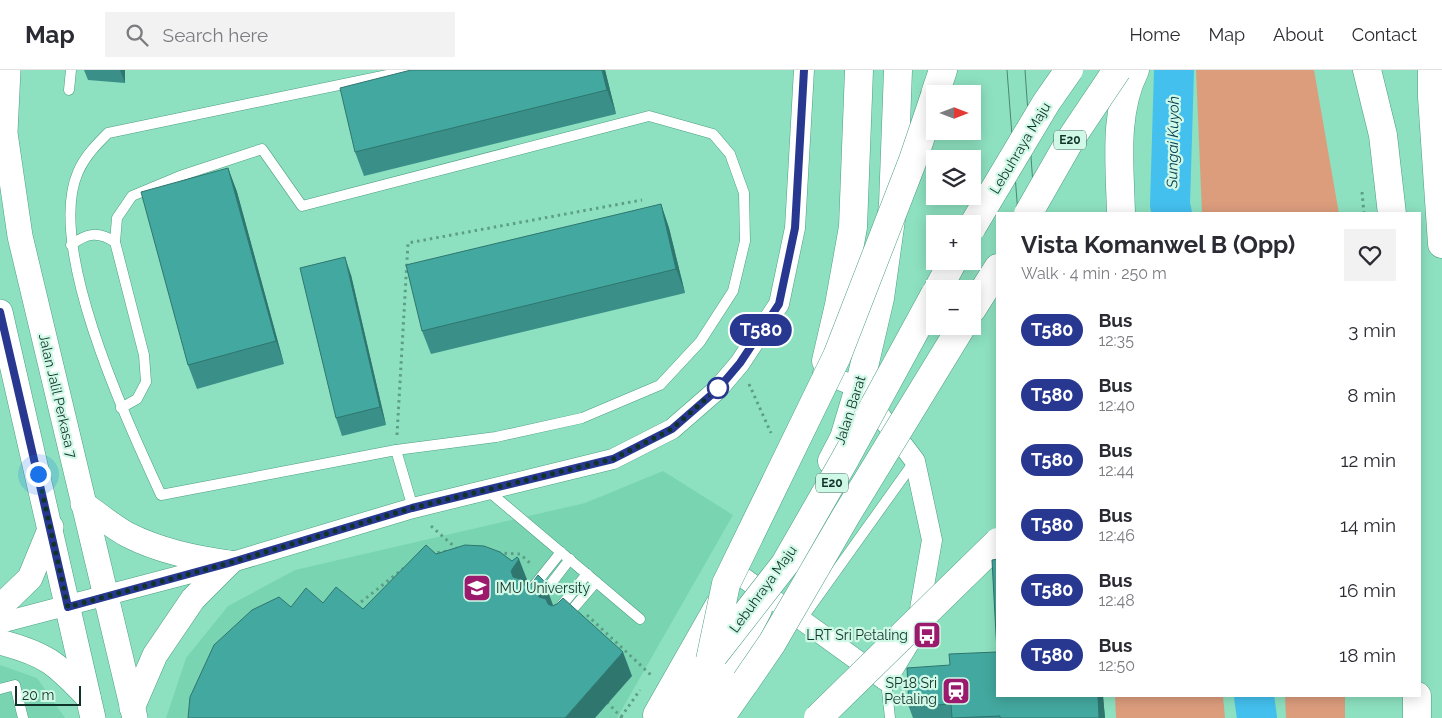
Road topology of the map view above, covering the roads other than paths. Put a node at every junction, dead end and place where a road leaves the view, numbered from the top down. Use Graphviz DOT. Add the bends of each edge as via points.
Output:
graph roads {
  1 [pos="8,70"];
  2 [pos="71,70"];
  3 [pos="411,70"];
  4 [pos="804,70"];
  5 [pos="859,70"];
  6 [pos="898,70"];
  7 [pos="943,70"];
  8 [pos="1069,70"];
  9 [pos="1117,70"];
  10 [pos="1135,70"];
  11 [pos="1367,70"];
  12 [pos="1432,70"];
  13 [pos="938,85"];
  14 [pos="69,90"];
  15 [pos="926,121"];
  16 [pos="1029,212"];
  17 [pos="1121,212"];
  18 [pos="1392,212"];
  19 [pos="979,215"];
  20 [pos="115,242"];
  21 [pos="1442,244"];
  22 [pos="71,245"];
  23 [pos="996,271"];
  24 [pos="981,295"];
  25 [pos="926,310"];
  26 [pos="0,312"];
  27 [pos="956,335"];
  28 [pos="823,373"];
  29 [pos="859,388"];
  30 [pos="121,408"];
  31 [pos="396,450"];
  32 [pos="915,461"];
  33 [pos="486,489"];
  34 [pos="83,504"];
  35 [pos="412,508"];
  36 [pos="51,528"];
  37 [pos="996,544"];
  38 [pos="561,552"];
  39 [pos="570,559"];
  40 [pos="229,563"];
  41 [pos="737,573"];
  42 [pos="587,574"];
  43 [pos="596,582"];
  44 [pos="767,593"];
  45 [pos="105,596"];
  46 [pos="526,596"];
  47 [pos="535,603"];
  48 [pos="0,607"];
  49 [pos="68,607"];
  50 [pos="552,616"];
  51 [pos="640,619"];
  52 [pos="801,620"];
  53 [pos="0,623"];
  54 [pos="561,623"];
  55 [pos="0,642"];
  56 [pos="710,660"];
  57 [pos="886,681"];
  58 [pos="0,689"];
  59 [pos="1417,697"];
  60 [pos="90,707"];
  61 [pos="134,713"];
  62 [pos="23,718"];
  63 [pos="655,718"];
  64 [pos="665,718"];
  65 [pos="695,718"];
  66 [pos="720,718"];
  67 [pos="818,718"];
  68 [pos="890,718"];
  69 [pos="1417,718"];
  1 -- 34 [label="street, Jalan Jalil Perkasa 7" via="5,133 20,236"];
  2 -- 14 [label="lane"];
  3 -- 22 [label="lane" via="108,133 88,153 77,173 71,206"];
  4 -- 33 [label="street" via="795,228 779,304 740,363 718,389 672,429 613,459"];
  5 -- 28 [label="main road" via="853,227"];
  6 -- 29 [label="main road, Jalan Barat" via="888,254"];
  7 -- 13 [label="main road"];
  8 -- 19 [label="main road, Lebuhraya Maju, bridge"];
  9 -- 16 [label="main road, E20, bridge" via="1072,137"];
  10 -- 17 [label="main road" via="1130,80 1119,136"];
  11 -- 18 [label="main road" via="1383,135"];
  12 -- 21 [label="main road"];
  15 -- 56 [label="main road, bridge" via="837,356 726,584"];
  20 -- 22 [label="lane" via="105,235 93,233"];
  20 -- 30 [label="lane" via="144,355 146,382 137,399"];
  20 -- 31 [label="lane" via="117,218 132,196 262,149 302,206 649,116 713,134 730,154 744,193 746,240 733,291 700,342 660,385 582,418 496,437"];
  22 -- 30 [label="lane" via="91,323"];
  23 -- 24 [label="main road"];
  25 -- 56 [label="main road, Lebuhraya Maju / E20, bridge" via="785,564"];
  26 -- 36 [label="street"];
  27 -- 66 [label="main road, E20, bridge" via="772,643"];
  28 -- 29 [label="street"];
  28 -- 41 [label="main road"];
  29 -- 32 [label="street"];
  29 -- 44 [label="main road, Jalan Barat" via="844,438"];
  30 -- 31 [label="lane" via="161,495"];
  31 -- 35 [label="lane"];
  32 -- 52 [label="lane"];
  32 -- 57 [label="street" via="932,540 916,632"];
  33 -- 35 [label="street"];
  33 -- 38 [label="lane"];
  34 -- 40 [label="street" via="126,534 153,546 190,558"];
  34 -- 45 [label="street, Jalan Jalil Perkasa 7"];
  35 -- 40 [label="street"];
  36 -- 48 [label="street" via="30,578"];
  36 -- 49 [label="street"];
  37 -- 67 [label="main road, bridge"];
  38 -- 39 [label="lane"];
  38 -- 46 [label="lane"];
  39 -- 42 [label="lane"];
  39 -- 47 [label="lane"];
  40 -- 45 [label="street"];
  40 -- 61 [label="street" via="193,598 155,656"];
  41 -- 44 [label="street"];
  41 -- 63 [label="main road"];
  42 -- 43 [label="lane"];
  42 -- 50 [label="lane"];
  43 -- 51 [label="lane"];
  43 -- 54 [label="lane"];
  44 -- 52 [label="street"];
  44 -- 65 [label="main road, Jalan Barat" via="721,681"];
  45 -- 49 [label="street"];
  45 -- 61 [label="street, Jalan Jalil Perkasa 7"];
  49 -- 53 [label="street"];
  49 -- 60 [label="street"];
  52 -- 57 [label="street"];
  55 -- 60 [label="street" via="48,659 62,670"];
  56 -- 64 [label="main road, Lebuhraya Maju / E20"];
  57 -- 68 [label="lane"];
  58 -- 62 [label="lane" via="15,685"];
  59 -- 69 [label="main road"];
}
